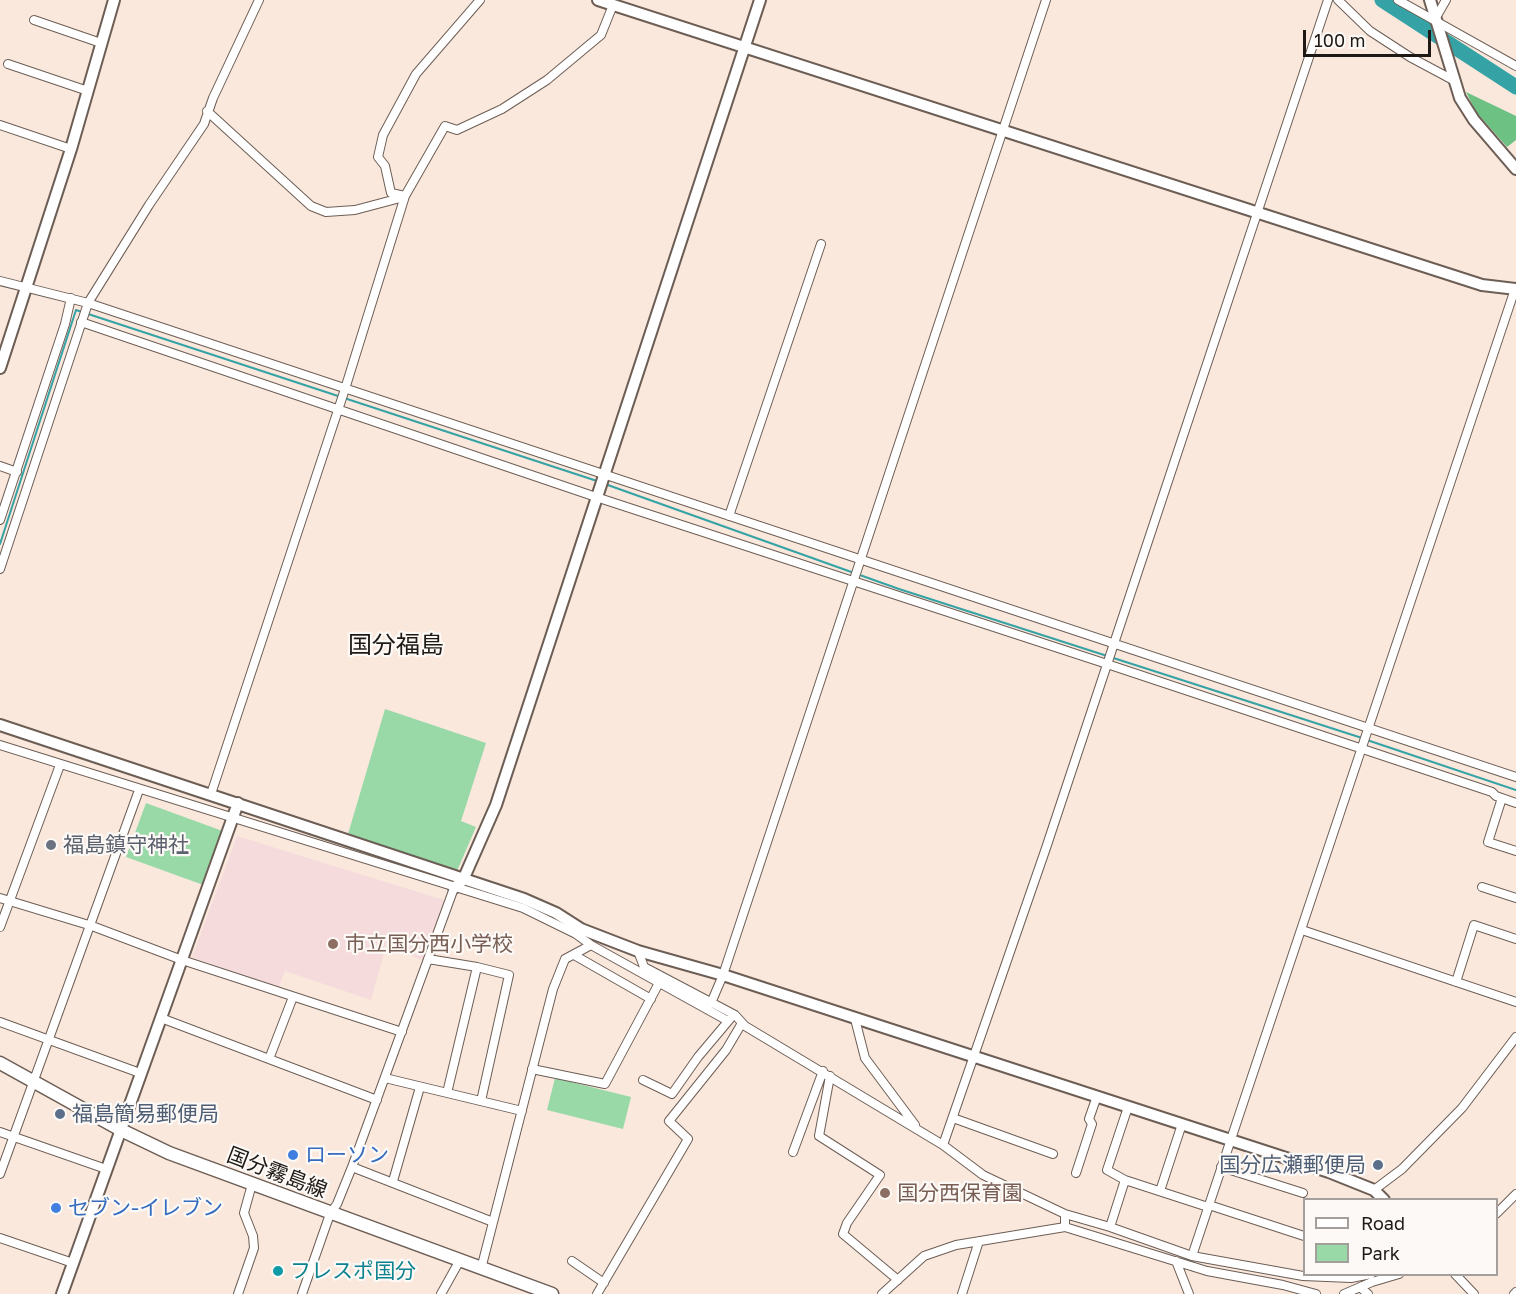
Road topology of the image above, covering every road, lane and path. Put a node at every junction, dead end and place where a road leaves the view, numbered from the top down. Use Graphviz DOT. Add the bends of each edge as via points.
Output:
graph roads {
  1 [pos="114,0"];
  2 [pos="259,0"];
  3 [pos="480,0"];
  4 [pos="598,0"];
  5 [pos="760,0"];
  6 [pos="1046,0"];
  7 [pos="1328,0"];
  8 [pos="1338,0"];
  9 [pos="1398,0"];
  10 [pos="1430,0"];
  11 [pos="1446,0"];
  12 [pos="613,5"];
  13 [pos="34,20"];
  14 [pos="1434,21"];
  15 [pos="101,43"];
  16 [pos="745,48"];
  17 [pos="8,64"];
  18 [pos="1516,66"];
  19 [pos="1452,76"];
  20 [pos="88,91"];
  21 [pos="207,111"];
  22 [pos="0,125"];
  23 [pos="1002,132"];
  24 [pos="71,149"];
  25 [pos="1516,168"];
  26 [pos="405,196"];
  27 [pos="1256,213"];
  28 [pos="821,243"];
  29 [pos="0,281"];
  30 [pos="27,286"];
  31 [pos="1516,289"];
  32 [pos="71,298"];
  33 [pos="88,303"];
  34 [pos="81,322"];
  35 [pos="0,368"];
  36 [pos="344,391"];
  37 [pos="339,407"];
  38 [pos="0,466"];
  39 [pos="16,472"];
  40 [pos="604,473"];
  41 [pos="597,495"];
  42 [pos="729,516"];
  43 [pos="0,520"];
  44 [pos="859,562"];
  45 [pos="0,569"];
  46 [pos="853,579"];
  47 [pos="1113,645"];
  48 [pos="1108,661"];
  49 [pos="0,725"];
  50 [pos="1367,729"];
  51 [pos="0,745"];
  52 [pos="1362,746"];
  53 [pos="60,765"];
  54 [pos="1516,777"];
  55 [pos="139,790"];
  56 [pos="211,794"];
  57 [pos="1502,798"];
  58 [pos="1516,802"];
  59 [pos="238,803"];
  60 [pos="232,819"];
  61 [pos="1516,851"];
  62 [pos="463,880"];
  63 [pos="1482,887"];
  64 [pos="454,888"];
  65 [pos="0,898"];
  66 [pos="1516,898"];
  67 [pos="11,902"];
  68 [pos="92,926"];
  69 [pos="0,927"];
  70 [pos="1302,930"];
  71 [pos="579,932"];
  72 [pos="1516,939"];
  73 [pos="591,945"];
  74 [pos="638,951"];
  75 [pos="574,955"];
  76 [pos="428,959"];
  77 [pos="182,960"];
  78 [pos="477,966"];
  79 [pos="642,970"];
  80 [pos="723,975"];
  81 [pos="1456,982"];
  82 [pos="658,983"];
  83 [pos="293,997"];
  84 [pos="651,999"];
  85 [pos="1516,1002"];
  86 [pos="711,1003"];
  87 [pos="735,1014"];
  88 [pos="161,1018"];
  89 [pos="855,1019"];
  90 [pos="728,1021"];
  91 [pos="0,1022"];
  92 [pos="742,1023"];
  93 [pos="402,1032"];
  94 [pos="1516,1037"];
  95 [pos="48,1041"];
  96 [pos="975,1056"];
  97 [pos="269,1059"];
  98 [pos="0,1063"];
  99 [pos="532,1069"];
  100 [pos="140,1073"];
  101 [pos="826,1074"];
  102 [pos="385,1078"];
  103 [pos="643,1080"];
  104 [pos="33,1082"];
  105 [pos="420,1087"];
  106 [pos="447,1093"];
  107 [pos="1097,1096"];
  108 [pos="377,1100"];
  109 [pos="481,1101"];
  110 [pos="1128,1107"];
  111 [pos="522,1111"];
  112 [pos="953,1118"];
  113 [pos="1182,1124"];
  114 [pos="121,1130"];
  115 [pos="0,1131"];
  116 [pos="924,1134"];
  117 [pos="13,1137"];
  118 [pos="1231,1141"];
  119 [pos="943,1144"];
  120 [pos="793,1152"];
  121 [pos="1053,1154"];
  122 [pos="352,1167"];
  123 [pos="1221,1167"];
  124 [pos="106,1169"];
  125 [pos="1076,1173"];
  126 [pos="0,1174"];
  127 [pos="1125,1180"];
  128 [pos="393,1181"];
  129 [pos="252,1184"];
  130 [pos="1374,1190"];
  131 [pos="1160,1191"];
  132 [pos="1303,1193"];
  133 [pos="1516,1194"];
  134 [pos="1382,1198"];
  135 [pos="1209,1206"];
  136 [pos="1498,1213"];
  137 [pos="330,1214"];
  138 [pos="1065,1214"];
  139 [pos="493,1222"];
  140 [pos="1065,1227"];
  141 [pos="1110,1227"];
  142 [pos="1303,1235"];
  143 [pos="0,1238"];
  144 [pos="979,1241"];
  145 [pos="1192,1256"];
  146 [pos="460,1260"];
  147 [pos="572,1261"];
  148 [pos="1176,1261"];
  149 [pos="73,1263"];
  150 [pos="481,1269"];
  151 [pos="1303,1276"];
  152 [pos="1303,1276"];
  153 [pos="1364,1276"];
  154 [pos="1396,1276"];
  155 [pos="1456,1276"];
  156 [pos="898,1280"];
  157 [pos="604,1283"];
  158 [pos="1360,1287"];
  159 [pos="305,1293"];
  160 [pos="62,1294"];
  161 [pos="238,1294"];
  162 [pos="441,1294"];
  163 [pos="552,1294"];
  164 [pos="597,1294"];
  165 [pos="882,1294"];
  166 [pos="962,1294"];
  167 [pos="1190,1294"];
  168 [pos="1316,1294"];
  169 [pos="1344,1294"];
  170 [pos="1368,1294"];
  171 [pos="1474,1294"];
  1 -- 15 [label="street"];
  2 -- 21 [label="street"];
  3 -- 26 [label="street" via="416,74 383,135 378,157 385,166 391,193"];
  4 -- 12 [label="street"];
  5 -- 16 [label="street"];
  6 -- 23 [label="street"];
  7 -- 27 [label="street"];
  8 -- 19 [label="street" via="1370,31 1410,57"];
  9 -- 14 [label="street"];
  10 -- 14 [label="street"];
  11 -- 14 [label="street"];
  12 -- 16 [label="street"];
  12 -- 26 [label="street" via="601,35 547,81 502,109 457,130 445,126"];
  13 -- 15 [label="street"];
  14 -- 18 [label="street"];
  14 -- 19 [label="street"];
  15 -- 20 [label="street"];
  16 -- 23 [label="street"];
  16 -- 40 [label="street"];
  17 -- 20 [label="street"];
  19 -- 25 [label="street" via="1474,120"];
  20 -- 24 [label="street"];
  21 -- 26 [label="street" via="311,206 326,212 355,210"];
  21 -- 33 [label="street" via="204,124"];
  22 -- 24 [label="street"];
  23 -- 27 [label="street"];
  23 -- 44 [label="street"];
  24 -- 30 [label="street"];
  26 -- 36 [label="street"];
  27 -- 31 [label="street" via="1482,285"];
  27 -- 47 [label="street"];
  28 -- 42 [label="street"];
  29 -- 30 [label="street"];
  30 -- 32 [label="street"];
  30 -- 35 [label="street"];
  31 -- 50 [label="street"];
  32 -- 33 [label="street"];
  32 -- 39 [label="street"];
  33 -- 34 [label="street"];
  33 -- 36 [label="street"];
  34 -- 37 [label="street"];
  34 -- 45 [label="street"];
  36 -- 37 [label="street"];
  36 -- 40 [label="street"];
  37 -- 41 [label="street"];
  37 -- 56 [label="street"];
  38 -- 39 [label="street"];
  39 -- 43 [label="street"];
  40 -- 41 [label="street"];
  40 -- 42 [label="street"];
  41 -- 46 [label="street"];
  41 -- 62 [label="street" via="496,805"];
  42 -- 44 [label="street"];
  44 -- 46 [label="street"];
  44 -- 47 [label="street"];
  46 -- 48 [label="street"];
  46 -- 80 [label="street"];
  47 -- 48 [label="street"];
  47 -- 50 [label="street"];
  48 -- 52 [label="street"];
  48 -- 96 [label="street"];
  49 -- 56 [label="street"];
  50 -- 52 [label="street"];
  50 -- 54 [label="street"];
  51 -- 53 [label="street"];
  52 -- 57 [label="street"];
  52 -- 70 [label="street"];
  53 -- 55 [label="street"];
  53 -- 67 [label="street"];
  55 -- 60 [label="street"];
  55 -- 68 [label="street"];
  56 -- 59 [label="street"];
  57 -- 58 [label="street"];
  57 -- 61 [label="street" via="1488,842"];
  59 -- 60 [label="street"];
  59 -- 62 [label="street"];
  60 -- 64 [label="street"];
  60 -- 77 [label="street"];
  62 -- 64 [label="street"];
  62 -- 71 [label="street" via="556,913"];
  63 -- 66 [label="street"];
  64 -- 71 [label="street" via="523,908"];
  64 -- 76 [label="street"];
  65 -- 67 [label="street"];
  67 -- 68 [label="street"];
  67 -- 69 [label="street"];
  68 -- 77 [label="street"];
  68 -- 95 [label="street"];
  70 -- 81 [label="street"];
  70 -- 118 [label="street"];
  71 -- 73 [label="street"];
  71 -- 74 [label="street"];
  72 -- 81 [label="street" via="1474,925"];
  73 -- 75 [label="street"];
  73 -- 79 [label="street"];
  74 -- 79 [label="street"];
  74 -- 80 [label="street"];
  75 -- 84 [label="street"];
  75 -- 99 [label="street" via="566,959 553,989"];
  76 -- 78 [label="street"];
  76 -- 93 [label="street"];
  77 -- 83 [label="street"];
  77 -- 88 [label="street"];
  78 -- 106 [label="street"];
  78 -- 109 [label="street" via="509,975"];
  79 -- 82 [label="street"];
  79 -- 86 [label="street"];
  80 -- 86 [label="street"];
  80 -- 89 [label="street"];
  81 -- 85 [label="street"];
  82 -- 84 [label="street"];
  82 -- 90 [label="street"];
  83 -- 93 [label="street"];
  83 -- 97 [label="street"];
  84 -- 99 [label="street" via="605,1084"];
  86 -- 87 [label="street"];
  87 -- 90 [label="street"];
  87 -- 92 [label="street"];
  88 -- 97 [label="street"];
  88 -- 100 [label="street"];
  89 -- 96 [label="street"];
  89 -- 116 [label="street" via="865,1058 906,1117"];
  90 -- 103 [label="street" via="672,1094"];
  91 -- 95 [label="street"];
  92 -- 101 [label="street"];
  92 -- 157 [label="street" via="726,1050 669,1121 688,1139"];
  93 -- 102 [label="street"];
  94 -- 130 [label="street" via="1462,1108 1402,1169"];
  95 -- 100 [label="street"];
  95 -- 104 [label="street"];
  96 -- 107 [label="street"];
  96 -- 112 [label="street"];
  97 -- 108 [label="street"];
  98 -- 104 [label="main road, 国分霧島線"];
  99 -- 111 [label="street"];
  100 -- 114 [label="street"];
  101 -- 116 [label="street"];
  101 -- 120 [label="street"];
  101 -- 156 [label="street" via="819,1136 880,1175 843,1234"];
  102 -- 105 [label="street"];
  102 -- 108 [label="street"];
  104 -- 114 [label="main road, 国分霧島線"];
  104 -- 117 [label="street"];
  105 -- 106 [label="street"];
  105 -- 128 [label="street"];
  106 -- 109 [label="street"];
  107 -- 110 [label="street"];
  107 -- 125 [label="street"];
  108 -- 122 [label="street"];
  109 -- 111 [label="street"];
  110 -- 113 [label="street"];
  110 -- 127 [label="street" via="1107,1170"];
  111 -- 139 [label="street"];
  112 -- 119 [label="street"];
  112 -- 121 [label="street"];
  113 -- 118 [label="street"];
  113 -- 131 [label="street"];
  114 -- 124 [label="street"];
  114 -- 129 [label="main road, 国分霧島線"];
  115 -- 117 [label="street"];
  116 -- 119 [label="street"];
  117 -- 124 [label="street"];
  117 -- 126 [label="street"];
  118 -- 123 [label="street"];
  118 -- 130 [label="street"];
  119 -- 138 [label="street" via="983,1175"];
  122 -- 128 [label="street"];
  122 -- 137 [label="street"];
  123 -- 132 [label="street"];
  123 -- 135 [label="street"];
  124 -- 149 [label="street"];
  127 -- 131 [label="street"];
  127 -- 141 [label="street"];
  128 -- 139 [label="street"];
  129 -- 137 [label="main road, 国分霧島線"];
  129 -- 161 [label="street" via="244,1213 254,1248"];
  130 -- 134 [label="street"];
  131 -- 135 [label="street"];
  133 -- 136 [label="street"];
  135 -- 142 [label="street"];
  135 -- 145 [label="street"];
  137 -- 146 [label="main road, 国分霧島線"];
  137 -- 159 [label="street"];
  138 -- 140 [label="street"];
  138 -- 141 [label="street"];
  139 -- 150 [label="street"];
  140 -- 144 [label="street"];
  140 -- 148 [label="street"];
  141 -- 145 [label="street"];
  143 -- 149 [label="street"];
  144 -- 156 [label="street" via="924,1256"];
  144 -- 166 [label="street"];
  145 -- 151 [label="street"];
  146 -- 150 [label="main road, 国分霧島線"];
  146 -- 162 [label="street"];
  147 -- 157 [label="street"];
  148 -- 167 [label="street"];
  148 -- 168 [label="street"];
  149 -- 160 [label="street"];
  150 -- 163 [label="main road, 国分霧島線"];
  152 -- 153 [label="street"];
  154 -- 158 [label="street"];
  155 -- 171 [label="street"];
  156 -- 165 [label="street"];
  157 -- 164 [label="street"];
  158 -- 169 [label="street"];
  158 -- 170 [label="street"];
}
